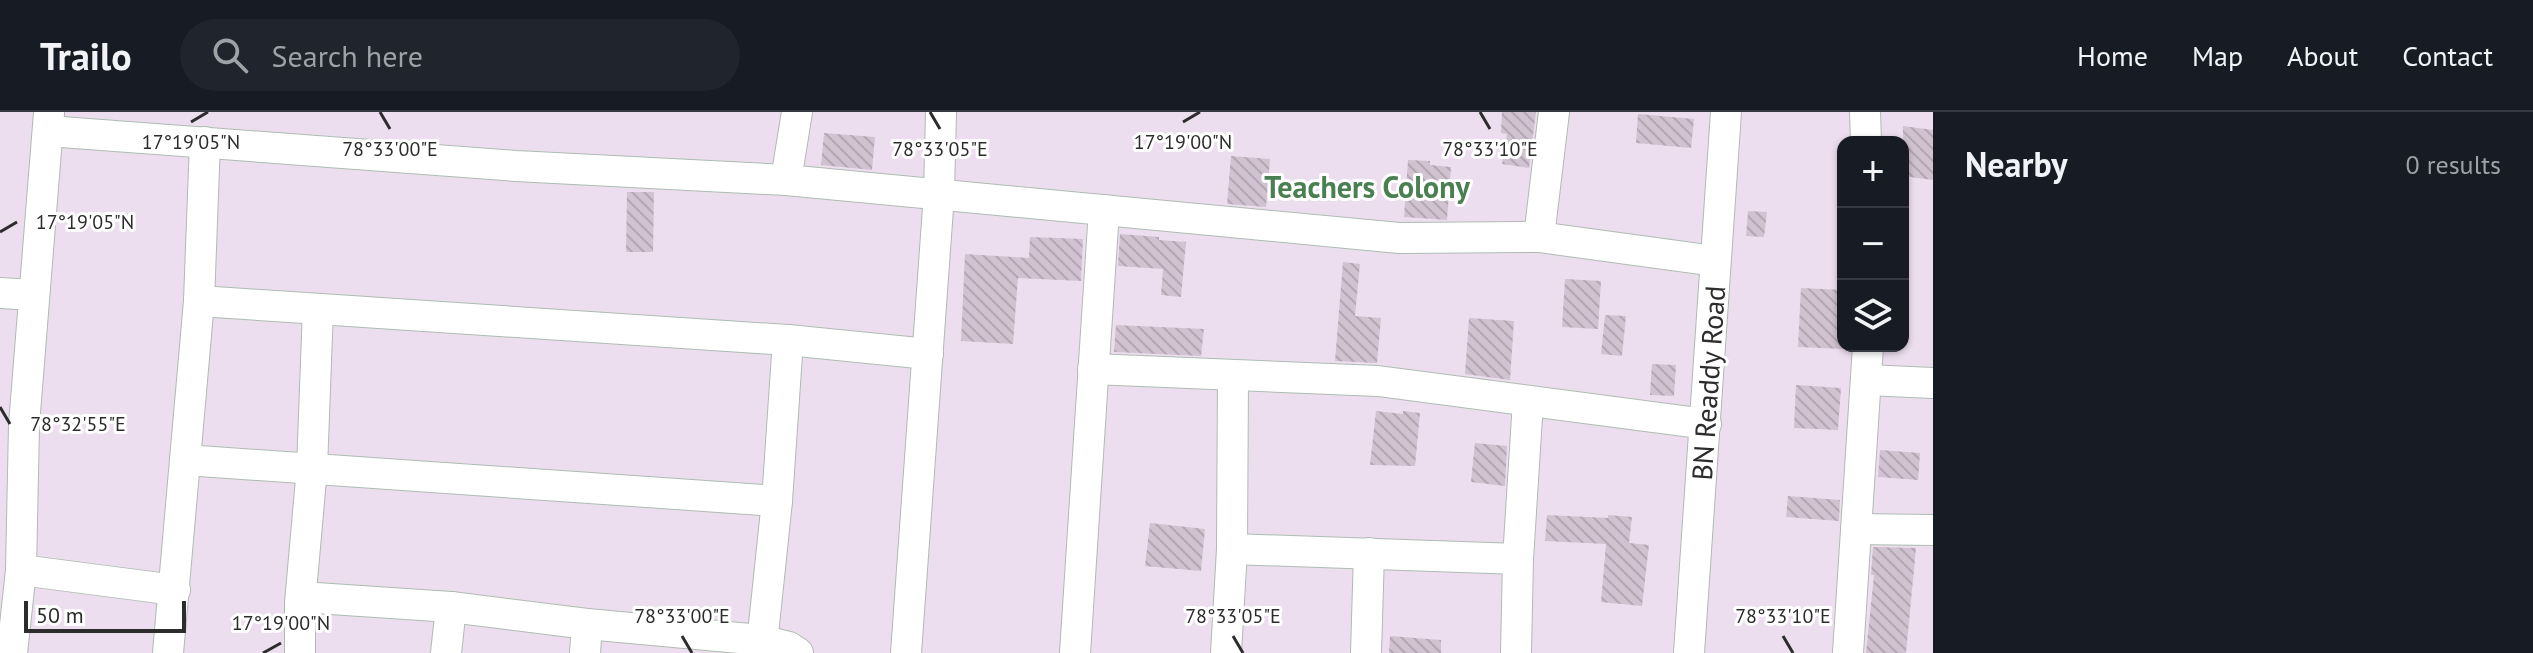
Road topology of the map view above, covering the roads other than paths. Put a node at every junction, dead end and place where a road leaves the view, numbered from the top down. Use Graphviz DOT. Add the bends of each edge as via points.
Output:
graph roads {
  1 [pos="797,112"];
  2 [pos="941,112"];
  3 [pos="1554,112"];
  4 [pos="1726,112"];
  5 [pos="1865,112"];
  6 [pos="49,122"];
  7 [pos="1866,136"];
  8 [pos="205,142"];
  9 [pos="786,180"];
  10 [pos="939,194"];
  11 [pos="1104,210"];
  12 [pos="1539,237"];
  13 [pos="1715,261"];
  14 [pos="0,293"];
  15 [pos="34,295"];
  16 [pos="199,301"];
  17 [pos="318,309"];
  18 [pos="788,340"];
  19 [pos="1868,352"];
  20 [pos="928,354"];
  21 [pos="1093,369"];
  22 [pos="1233,376"];
  23 [pos="1867,380"];
  24 [pos="1933,383"];
  25 [pos="1528,401"];
  26 [pos="1706,424"];
  27 [pos="12,425"];
  28 [pos="185,460"];
  29 [pos="312,468"];
  30 [pos="777,501"];
  31 [pos="1856,529"];
  32 [pos="1933,530"];
  33 [pos="1232,549"];
  34 [pos="1369,553"];
  35 [pos="1518,559"];
  36 [pos="21,570"];
  37 [pos="175,590"];
  38 [pos="301,597"];
  39 [pos="451,607"];
  40 [pos="586,639"];
  41 [pos="761,646"];
  42 [pos="12,653"];
  43 [pos="168,653"];
  44 [pos="300,653"];
  45 [pos="446,653"];
  46 [pos="798,653"];
  47 [pos="906,653"];
  48 [pos="1075,653"];
  49 [pos="1226,653"];
  50 [pos="1366,653"];
  51 [pos="1516,653"];
  52 [pos="1689,653"];
  53 [pos="1848,653"];
  1 -- 9 [label="street"];
  2 -- 10 [label="street"];
  3 -- 12 [label="street"];
  4 -- 13 [label="street, BN Readdy Road"];
  5 -- 7 [label="street"];
  6 -- 8 [label="street"];
  6 -- 15 [label="street"];
  8 -- 9 [label="street"];
  8 -- 16 [label="street"];
  9 -- 10 [label="street"];
  10 -- 11 [label="street"];
  10 -- 20 [label="street"];
  11 -- 12 [label="street" via="1399,238"];
  11 -- 21 [label="street"];
  12 -- 13 [label="street"];
  13 -- 26 [label="street, BN Readdy Road"];
  14 -- 15 [label="street"];
  15 -- 27 [label="street"];
  16 -- 17 [label="street"];
  16 -- 28 [label="street"];
  17 -- 18 [label="street"];
  17 -- 29 [label="street"];
  18 -- 20 [label="street"];
  18 -- 30 [label="street"];
  19 -- 23 [label="street"];
  20 -- 47 [label="street"];
  21 -- 22 [label="street"];
  21 -- 48 [label="street"];
  22 -- 25 [label="street" via="1378,381"];
  22 -- 33 [label="street"];
  23 -- 24 [label="street"];
  23 -- 31 [label="street"];
  25 -- 26 [label="street"];
  25 -- 35 [label="street"];
  26 -- 52 [label="street, BN Readdy Road"];
  27 -- 36 [label="street"];
  28 -- 29 [label="street"];
  28 -- 37 [label="street"];
  29 -- 30 [label="street"];
  29 -- 38 [label="street"];
  30 -- 41 [label="street"];
  31 -- 32 [label="street"];
  31 -- 53 [label="street"];
  33 -- 34 [label="street"];
  33 -- 49 [label="street"];
  34 -- 35 [label="street"];
  34 -- 50 [label="street"];
  35 -- 51 [label="street"];
  36 -- 37 [label="street"];
  36 -- 42 [label="street"];
  37 -- 43 [label="street"];
  38 -- 39 [label="street"];
  38 -- 44 [label="street"];
  39 -- 40 [label="street"];
  39 -- 45 [label="street"];
  40 -- 41 [label="street"];
  41 -- 46 [label="street" via="789,647"];
}
